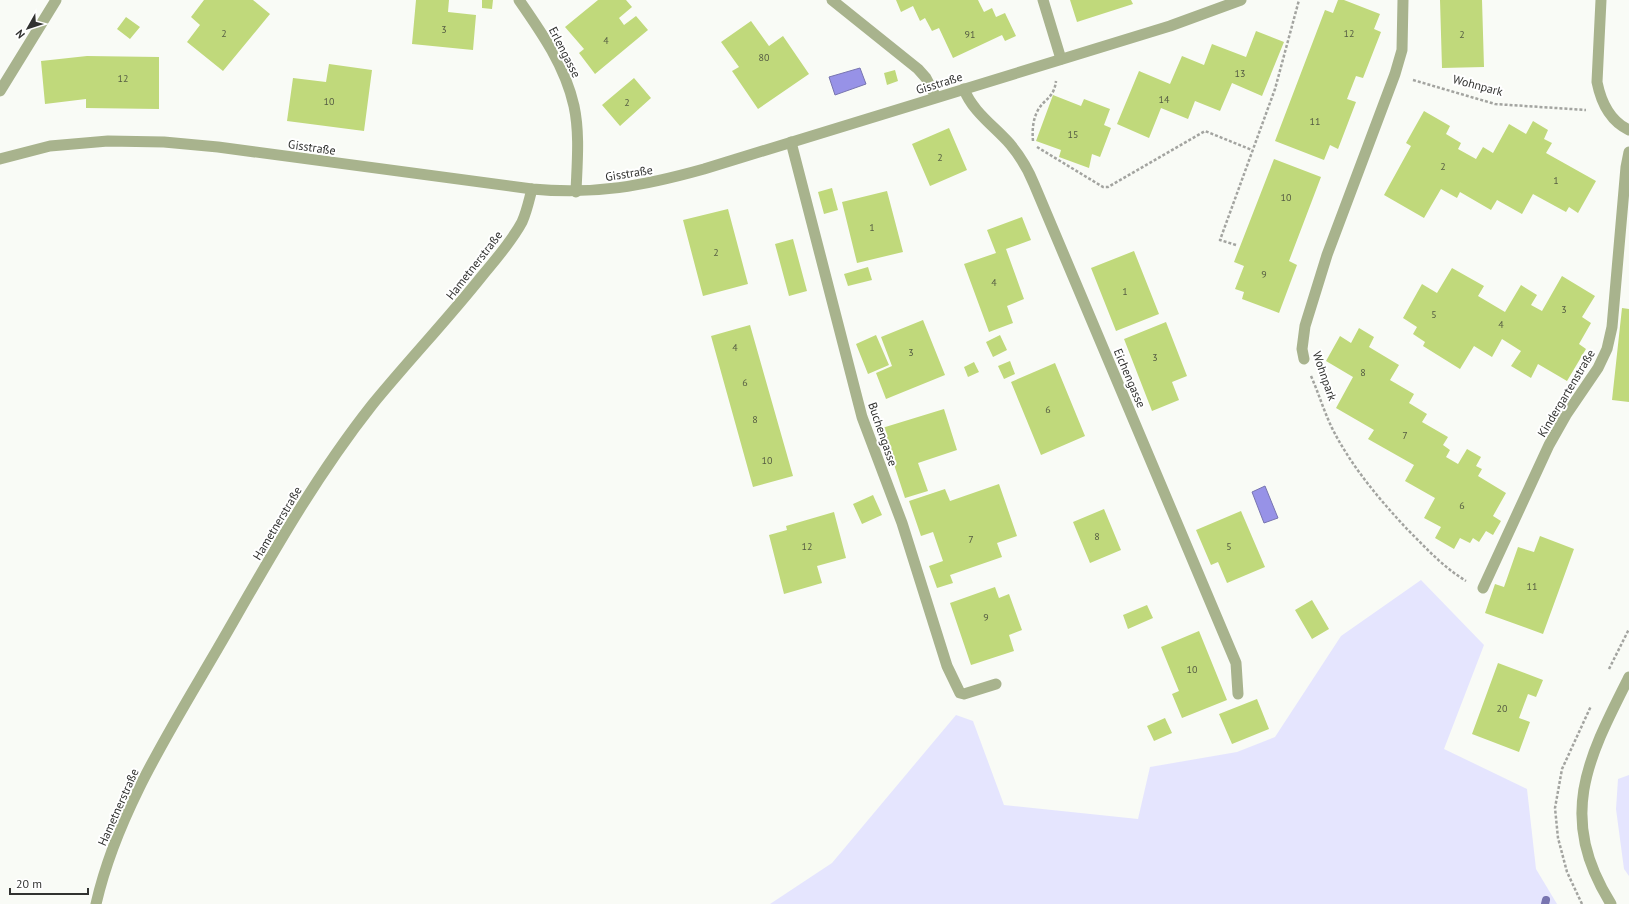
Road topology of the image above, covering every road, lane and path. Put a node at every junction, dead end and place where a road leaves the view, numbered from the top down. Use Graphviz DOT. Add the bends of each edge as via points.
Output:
graph roads {
  1 [pos="56,0"];
  2 [pos="519,0"];
  3 [pos="832,0"];
  4 [pos="1043,0"];
  5 [pos="1241,0"];
  6 [pos="1299,0"];
  7 [pos="1403,0"];
  8 [pos="1601,0"];
  9 [pos="1056,61"];
  10 [pos="1395,74"];
  11 [pos="964,89"];
  12 [pos="0,90"];
  13 [pos="936,97"];
  14 [pos="1604,105"];
  15 [pos="1629,130"];
  16 [pos="791,142"];
  17 [pos="1252,150"];
  18 [pos="1629,152"];
  19 [pos="0,159"];
  20 [pos="532,189"];
  21 [pos="576,192"];
  22 [pos="1236,245"];
  23 [pos="1304,359"];
  24 [pos="1483,588"];
  25 [pos="1629,677"];
  26 [pos="996,684"];
  27 [pos="1238,694"];
  28 [pos="96,904"];
  29 [pos="1611,904"];
  1 -- 12 [label="street"];
  2 -- 21 [label="street, Erlengasse" via="553,52 572,100 577,126"];
  3 -- 13 [label="street" via="918,69"];
  4 -- 9 [label="street"];
  5 -- 9 [label="street, Gisstraße" via="1170,26"];
  6 -- 17 [label="path" via="1275,89"];
  7 -- 10 [label="street, Wohnpark" via="1402,50"];
  8 -- 14 [label="street" via="1598,82"];
  9 -- 11 [label="street, Gisstraße"];
  9 -- 17 [label="path" via="1055,87 1053,94 1038,110 1034,120 1034,142 1102,187 1108,187 1205,131"];
  10 -- 14 [label="path, Wohnpark" via="1494,104 1582,110"];
  10 -- 23 [label="street, Wohnpark" via="1327,255 1305,326 1302,349"];
  11 -- 13 [label="street, Gisstraße"];
  11 -- 27 [label="street, Eichengasse" via="971,104 1019,156 1034,184 1236,663"];
  13 -- 16 [label="street, Gisstraße"];
  14 -- 15 [label="street" via="1616,122"];
  16 -- 21 [label="street, Gisstraße" via="669,179 625,188"];
  16 -- 26 [label="street, Buchengasse" via="862,417 902,523 947,666 960,693"];
  17 -- 22 [label="path" via="1220,240"];
  18 -- 24 [label="street, Kindergartenstraße" via="1612,327 1607,349 1598,368 1549,445"];
  19 -- 20 [label="street, Gisstraße" via="50,146 108,141 164,142"];
  20 -- 21 [label="street, Gisstraße"];
  20 -- 28 [label="street, Hametnerstraße" via="527,210 513,236 471,291 372,406 324,471 294,519 140,788 113,850"];
  23 -- 24 [label="path, Wohnpark" via="1323,410 1359,472 1436,559 1456,574"];
  25 -- 29 [label="street" via="1594,753 1581,804 1582,827 1592,868"];
}
